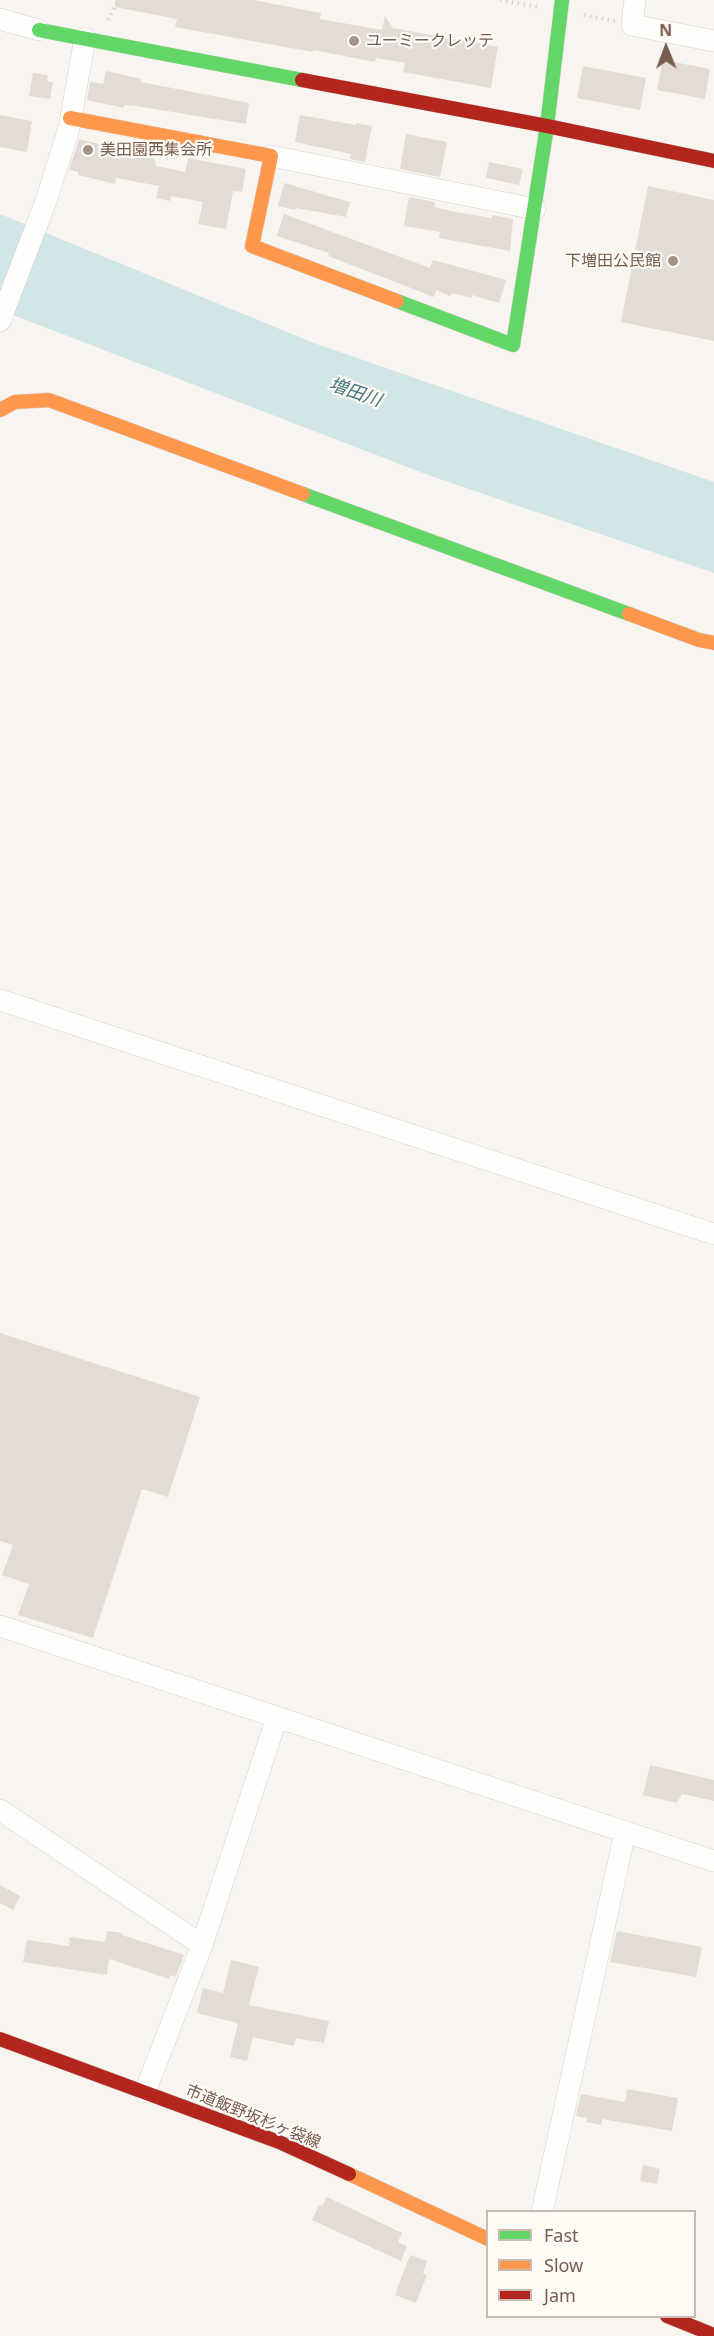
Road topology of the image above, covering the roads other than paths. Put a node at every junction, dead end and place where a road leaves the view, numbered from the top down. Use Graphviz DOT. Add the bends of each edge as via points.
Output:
graph roads {
  1 [pos="562,0"];
  2 [pos="634,0"];
  3 [pos="0,21"];
  4 [pos="39,30"];
  5 [pos="85,38"];
  6 [pos="714,41"];
  7 [pos="70,118"];
  8 [pos="547,126"];
  9 [pos="271,156"];
  10 [pos="714,161"];
  11 [pos="535,209"];
  12 [pos="0,321"];
  13 [pos="0,410"];
  14 [pos="714,643"];
  15 [pos="0,1000"];
  16 [pos="714,1234"];
  17 [pos="0,1626"];
  18 [pos="277,1717"];
  19 [pos="0,1810"];
  20 [pos="625,1832"];
  21 [pos="714,1861"];
  22 [pos="202,1945"];
  23 [pos="0,2039"];
  24 [pos="145,2092"];
  25 [pos="542,2210"];
  26 [pos="486,2238"];
  27 [pos="672,2318"];
  28 [pos="714,2335"];
  1 -- 8 [label="street"];
  2 -- 6 [label="street" via="632,25"];
  3 -- 4 [label="street"];
  4 -- 5 [label="street"];
  5 -- 7 [label="street"];
  5 -- 8 [label="street"];
  7 -- 9 [label="street"];
  7 -- 12 [label="street" via="46,201"];
  8 -- 10 [label="street"];
  8 -- 11 [label="street"];
  9 -- 11 [label="street"];
  9 -- 11 [label="street" via="252,246 513,345"];
  13 -- 14 [label="street" via="15,402 49,400"];
  15 -- 16 [label="street"];
  17 -- 18 [label="street"];
  18 -- 20 [label="street"];
  18 -- 22 [label="street"];
  19 -- 22 [label="street"];
  20 -- 21 [label="street"];
  20 -- 25 [label="street"];
  22 -- 24 [label="street"];
  23 -- 24 [label="street, 市道飯野坂杉ヶ袋線"];
  24 -- 26 [label="street, 市道飯野坂杉ヶ袋線" via="279,2142"];
  27 -- 28 [label="street"];
}
